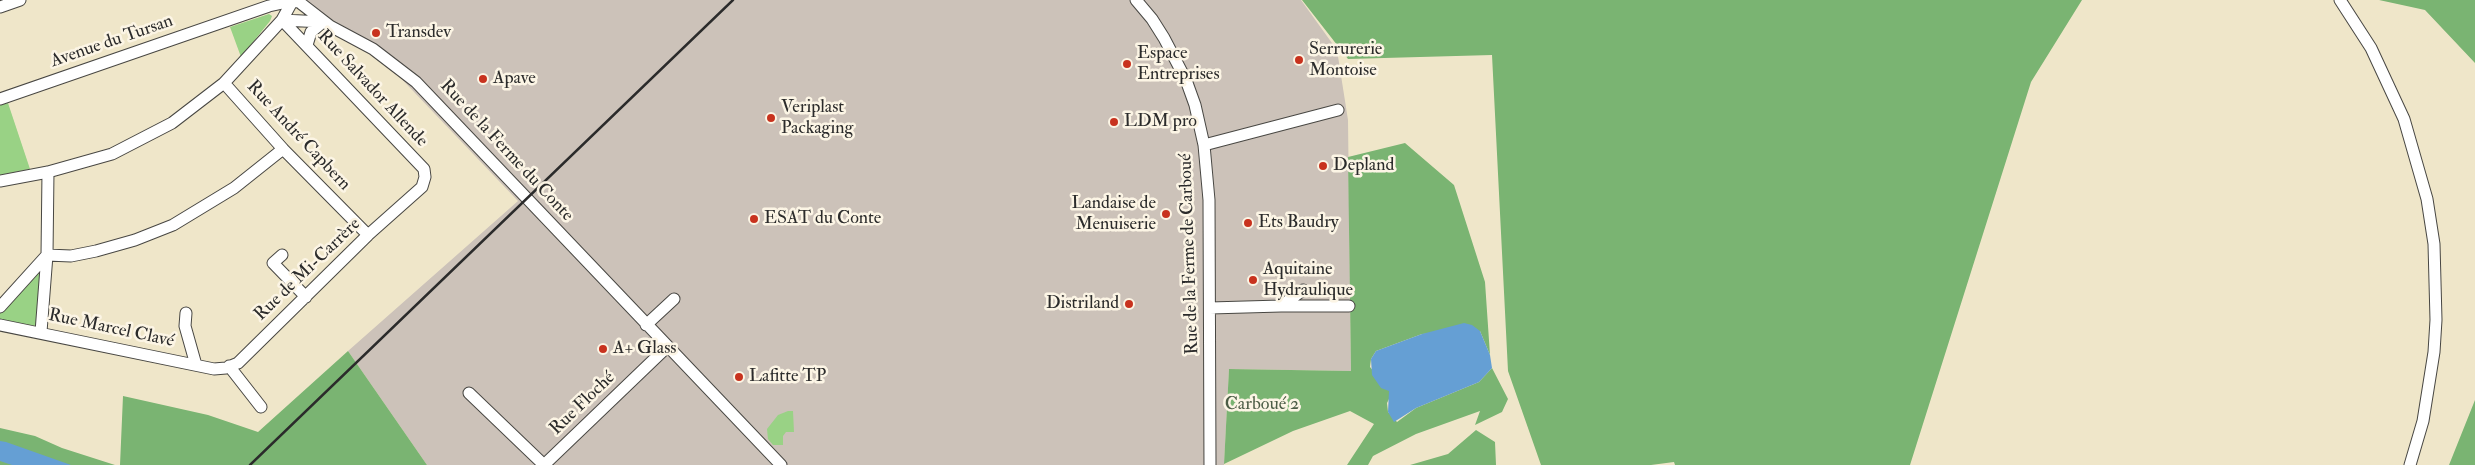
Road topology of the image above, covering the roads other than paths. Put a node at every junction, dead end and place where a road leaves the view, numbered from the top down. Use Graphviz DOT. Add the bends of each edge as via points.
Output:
graph roads {
  1 [pos="20,0"];
  2 [pos="292,0"];
  3 [pos="306,0"];
  4 [pos="1136,0"];
  5 [pos="2340,0"];
  6 [pos="0,7"];
  7 [pos="312,14"];
  8 [pos="282,20"];
  9 [pos="323,22"];
  10 [pos="307,45"];
  11 [pos="224,83"];
  12 [pos="0,99"];
  13 [pos="1338,110"];
  14 [pos="1204,145"];
  15 [pos="283,149"];
  16 [pos="48,172"];
  17 [pos="0,181"];
  18 [pos="422,186"];
  19 [pos="368,235"];
  20 [pos="47,255"];
  21 [pos="282,255"];
  22 [pos="1304,290"];
  23 [pos="306,297"];
  24 [pos="674,299"];
  25 [pos="1281,306"];
  26 [pos="1349,306"];
  27 [pos="0,307"];
  28 [pos="1210,308"];
  29 [pos="186,313"];
  30 [pos="0,325"];
  31 [pos="646,326"];
  32 [pos="41,332"];
  33 [pos="667,348"];
  34 [pos="196,365"];
  35 [pos="229,366"];
  36 [pos="214,369"];
  37 [pos="469,393"];
  38 [pos="261,406"];
  39 [pos="772,456"];
  40 [pos="544,465"];
  41 [pos="764,465"];
  42 [pos="781,465"];
  43 [pos="1210,465"];
  44 [pos="2410,465"];
  1 -- 6 [label="street"];
  2 -- 7 [label="street, Rue de la Ferme du Conte"];
  2 -- 8 [label="street"];
  2 -- 12 [label="street, Avenue du Tursan"];
  3 -- 7 [label="street"];
  4 -- 14 [label="street, Rue de la Ferme de Carboué" via="1156,25 1186,80"];
  5 -- 44 [label="street" via="2371,48 2404,120 2427,198 2434,244 2434,352 2423,421"];
  7 -- 9 [label="street, Rue de la Ferme du Conte"];
  8 -- 9 [label="street, Rue de la Ferme du Conte"];
  8 -- 10 [label="street, Rue Salvador Allende"];
  8 -- 11 [label="street"];
  9 -- 10 [label="street" via="311,32"];
  9 -- 31 [label="street, Rue de la Ferme du Conte" via="373,49 416,82"];
  10 -- 18 [label="street, Rue Salvador Allende" via="424,169"];
  11 -- 15 [label="street, Rue André Capbern"];
  11 -- 16 [label="street" via="172,123 137,143 112,154"];
  13 -- 14 [label="street"];
  14 -- 28 [label="street, Rue de la Ferme de Carboué" via="1209,200"];
  15 -- 19 [label="street, Rue André Capbern"];
  15 -- 20 [label="street" via="234,188 172,225 96,251 71,256"];
  16 -- 17 [label="street"];
  16 -- 20 [label="street"];
  18 -- 19 [label="street, Rue de Mi-Carrère"];
  19 -- 23 [label="street, Rue de Mi-Carrère"];
  20 -- 27 [label="street"];
  20 -- 32 [label="street"];
  21 -- 23 [label="street" via="273,263"];
  22 -- 25 [label="street"];
  23 -- 35 [label="street, Rue de Mi-Carrère" via="238,363"];
  24 -- 31 [label="street"];
  25 -- 26 [label="street"];
  25 -- 28 [label="street"];
  28 -- 43 [label="street, Rue de la Ferme de Carboué"];
  29 -- 34 [label="street" via="185,326"];
  30 -- 32 [label="street, Rue Marcel Clavé"];
  31 -- 33 [label="street, Rue de la Ferme du Conte"];
  32 -- 34 [label="street, Rue Marcel Clavé"];
  33 -- 39 [label="street, Rue de la Ferme du Conte"];
  33 -- 40 [label="street, Rue Floché"];
  34 -- 36 [label="street, Rue Marcel Clavé"];
  35 -- 36 [label="street, Rue de Mi-Carrère"];
  35 -- 38 [label="street"];
  37 -- 40 [label="street"];
  39 -- 41 [label="street"];
  39 -- 42 [label="street, Rue de la Ferme du Conte"];
}
